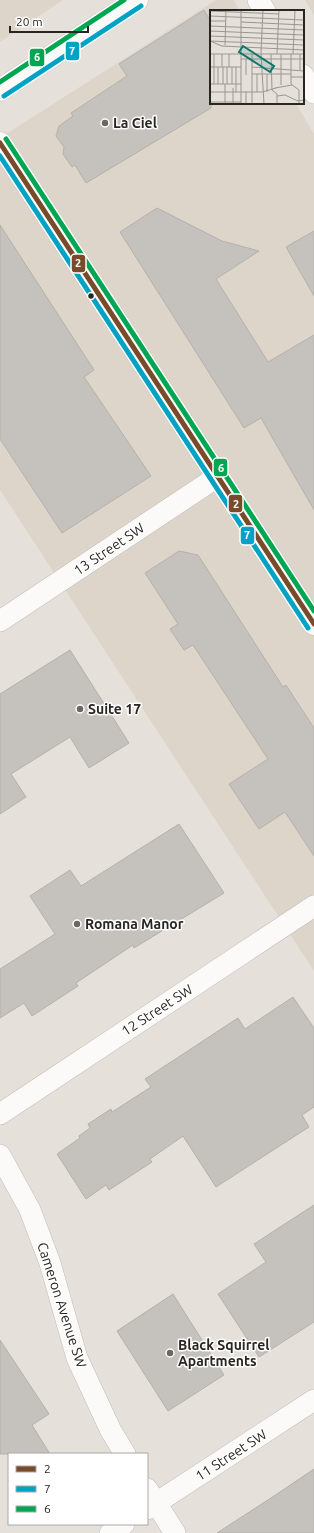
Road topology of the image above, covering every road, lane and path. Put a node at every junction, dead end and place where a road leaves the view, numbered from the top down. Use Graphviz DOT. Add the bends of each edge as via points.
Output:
graph roads {
  1 [pos="137,0"];
  2 [pos="258,0"];
  3 [pos="264,10"];
  4 [pos="304,77"];
  5 [pos="0,90"];
  6 [pos="314,93"];
  7 [pos="0,143"];
  8 [pos="218,477"];
  9 [pos="0,620"];
  10 [pos="314,624"];
  11 [pos="314,906"];
  12 [pos="0,1114"];
  13 [pos="0,1155"];
  14 [pos="314,1400"];
  15 [pos="124,1453"];
  16 [pos="150,1501"];
  17 [pos="122,1525"];
  18 [pos="110,1533"];
  19 [pos="175,1533"];
  1 -- 5 [label="main road"];
  2 -- 3 [label="street"];
  4 -- 6 [label="street"];
  7 -- 8 [label="main road"];
  8 -- 9 [label="street, 13 Street SW"];
  8 -- 10 [label="main road"];
  11 -- 12 [label="street, 12 Street SW"];
  13 -- 15 [label="street, Cameron Avenue SW" via="30,1210 50,1263 77,1358 111,1431"];
  14 -- 16 [label="street, 11 Street SW"];
  16 -- 19 [label="street"];
  17 -- 18 [label="street"];
}
